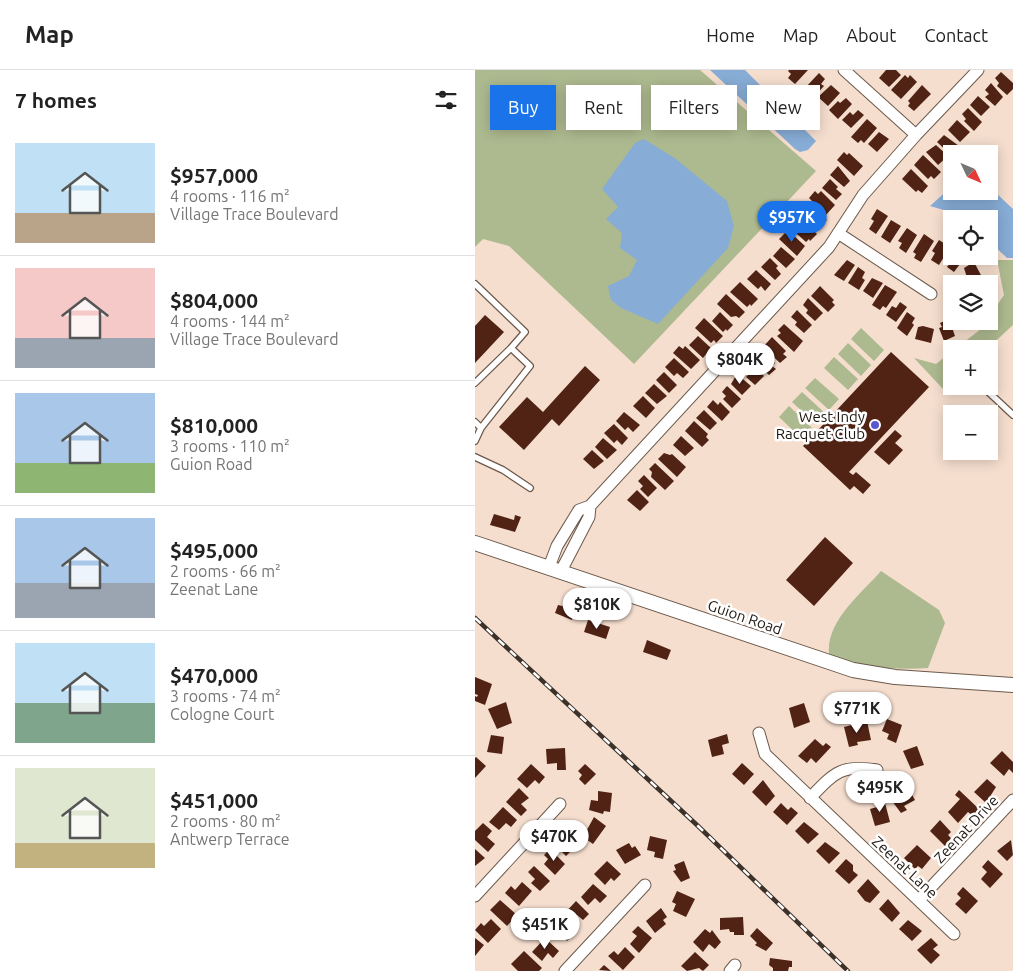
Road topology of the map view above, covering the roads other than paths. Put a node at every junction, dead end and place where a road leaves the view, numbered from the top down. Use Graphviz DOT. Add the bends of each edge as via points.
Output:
graph roads {
  1 [pos="844,70"];
  2 [pos="978,70"];
  3 [pos="916,135"];
  4 [pos="838,233"];
  5 [pos="475,284"];
  6 [pos="931,294"];
  7 [pos="511,348"];
  8 [pos="475,383"];
  9 [pos="992,395"];
  10 [pos="1013,415"];
  11 [pos="475,422"];
  12 [pos="481,428"];
  13 [pos="475,441"];
  14 [pos="475,457"];
  15 [pos="530,488"];
  16 [pos="475,543"];
  17 [pos="555,569"];
  18 [pos="1013,685"];
  19 [pos="759,733"];
  20 [pos="877,770"];
  21 [pos="810,798"];
  22 [pos="1013,800"];
  23 [pos="560,804"];
  24 [pos="645,885"];
  25 [pos="475,896"];
  26 [pos="919,900"];
  27 [pos="954,934"];
  28 [pos="565,971"];
  1 -- 3 [label="street"];
  2 -- 3 [label="street"];
  3 -- 4 [label="street" via="863,195"];
  4 -- 6 [label="street"];
  4 -- 17 [label="street" via="829,247 590,506 579,510 557,546"];
  5 -- 7 [label="lane" via="525,332"];
  7 -- 8 [label="lane"];
  7 -- 12 [label="lane" via="530,366"];
  9 -- 10 [label="lane"];
  11 -- 12 [label="lane"];
  12 -- 13 [label="lane"];
  14 -- 15 [label="lane"];
  16 -- 17 [label="street, Guion Road"];
  17 -- 18 [label="street, Guion Road" via="853,670 886,676"];
  19 -- 21 [label="street, Zeenat Lane" via="765,754"];
  20 -- 21 [label="street" via="860,767 835,772"];
  21 -- 26 [label="street, Zeenat Lane"];
  22 -- 26 [label="street, Zeenat Drive"];
  23 -- 25 [label="street"];
  24 -- 28 [label="street"];
  26 -- 27 [label="street, Zeenat Lane"];
}
